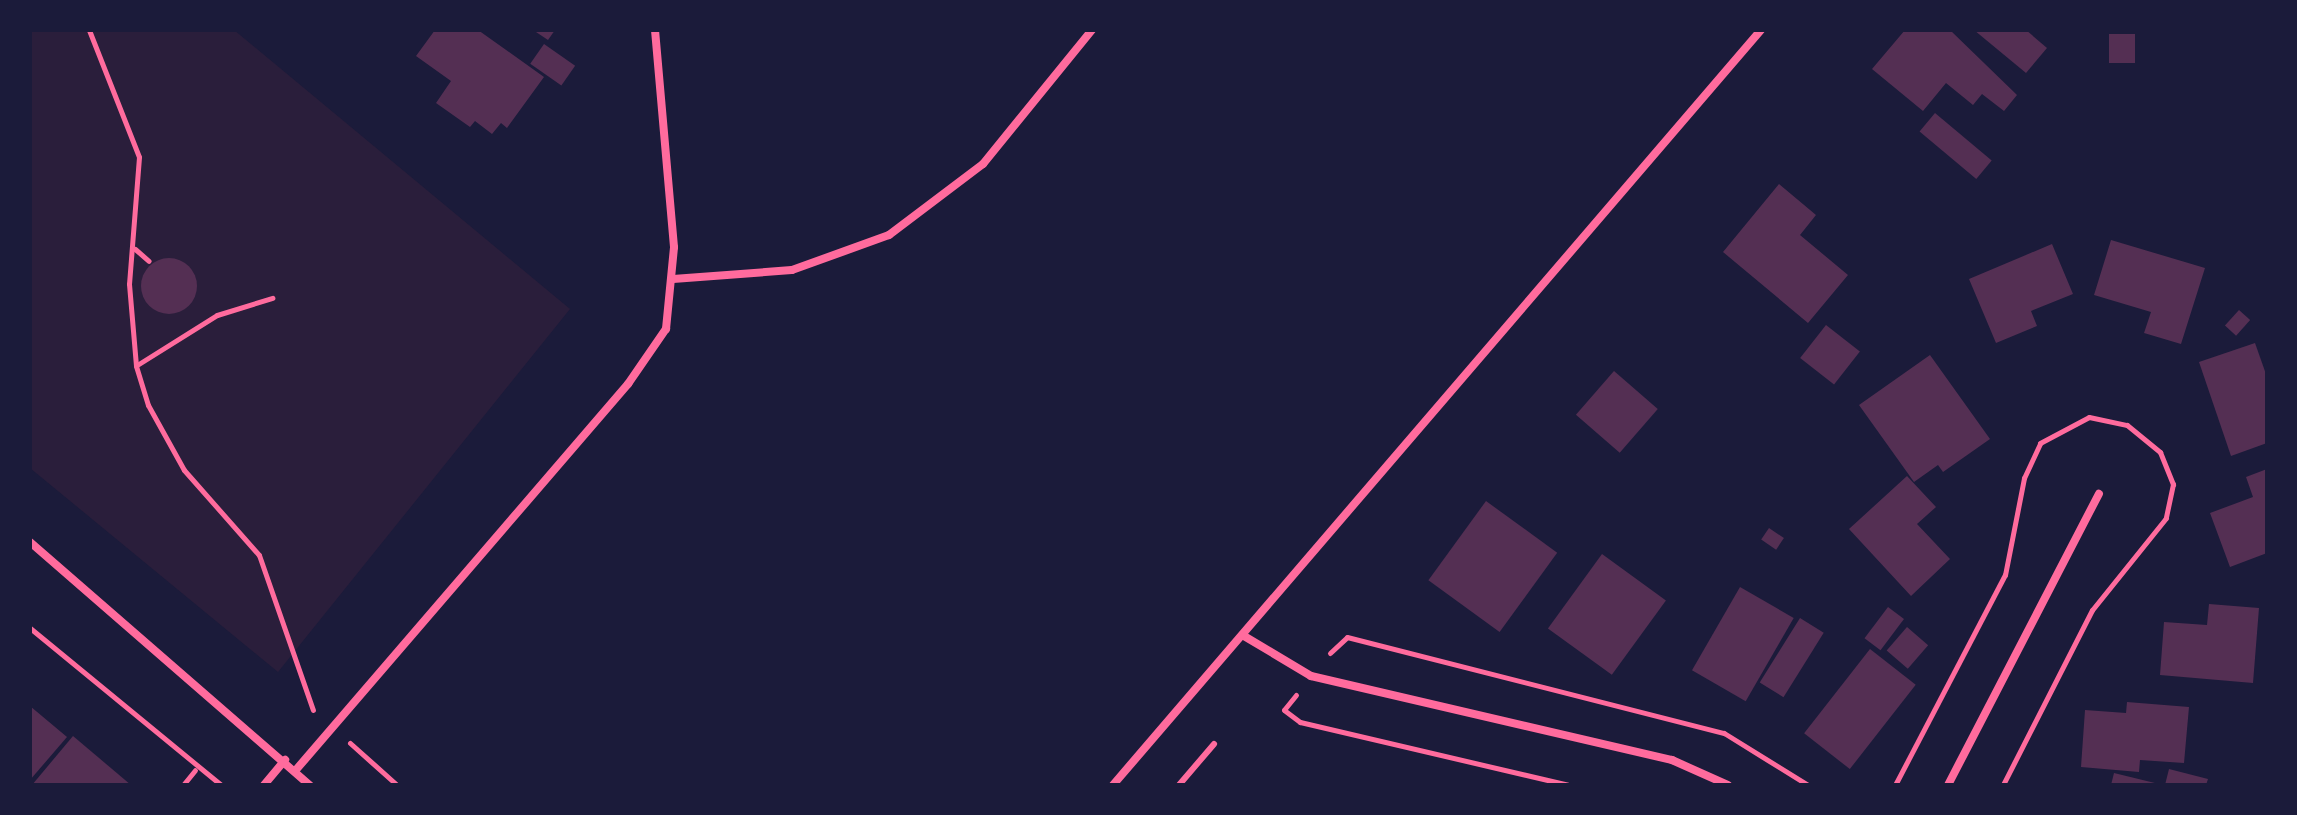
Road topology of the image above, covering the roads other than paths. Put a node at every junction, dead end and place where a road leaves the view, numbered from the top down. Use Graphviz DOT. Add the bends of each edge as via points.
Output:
graph roads {
  1 [pos="655,30"];
  2 [pos="1092,30"];
  3 [pos="1761,30"];
  4 [pos="673,279"];
  5 [pos="2099,494"];
  6 [pos="30,542"];
  7 [pos="1244,636"];
  8 [pos="1214,744"];
  9 [pos="285,760"];
  10 [pos="295,771"];
  11 [pos="264,785"];
  12 [pos="310,785"];
  13 [pos="1113,785"];
  14 [pos="1179,785"];
  15 [pos="1728,785"];
  16 [pos="1948,785"];
  1 -- 4 [label="street"];
  2 -- 4 [label="street" via="983,164 889,235 792,270"];
  3 -- 7 [label="street"];
  4 -- 10 [label="street" via="666,329 648,359"];
  5 -- 16 [label="street"];
  6 -- 9 [label="street"];
  7 -- 13 [label="street"];
  7 -- 15 [label="street" via="1311,676 1672,760"];
  8 -- 14 [label="lane"];
  9 -- 10 [label="street"];
  9 -- 11 [label="street"];
  10 -- 12 [label="street"];
}
